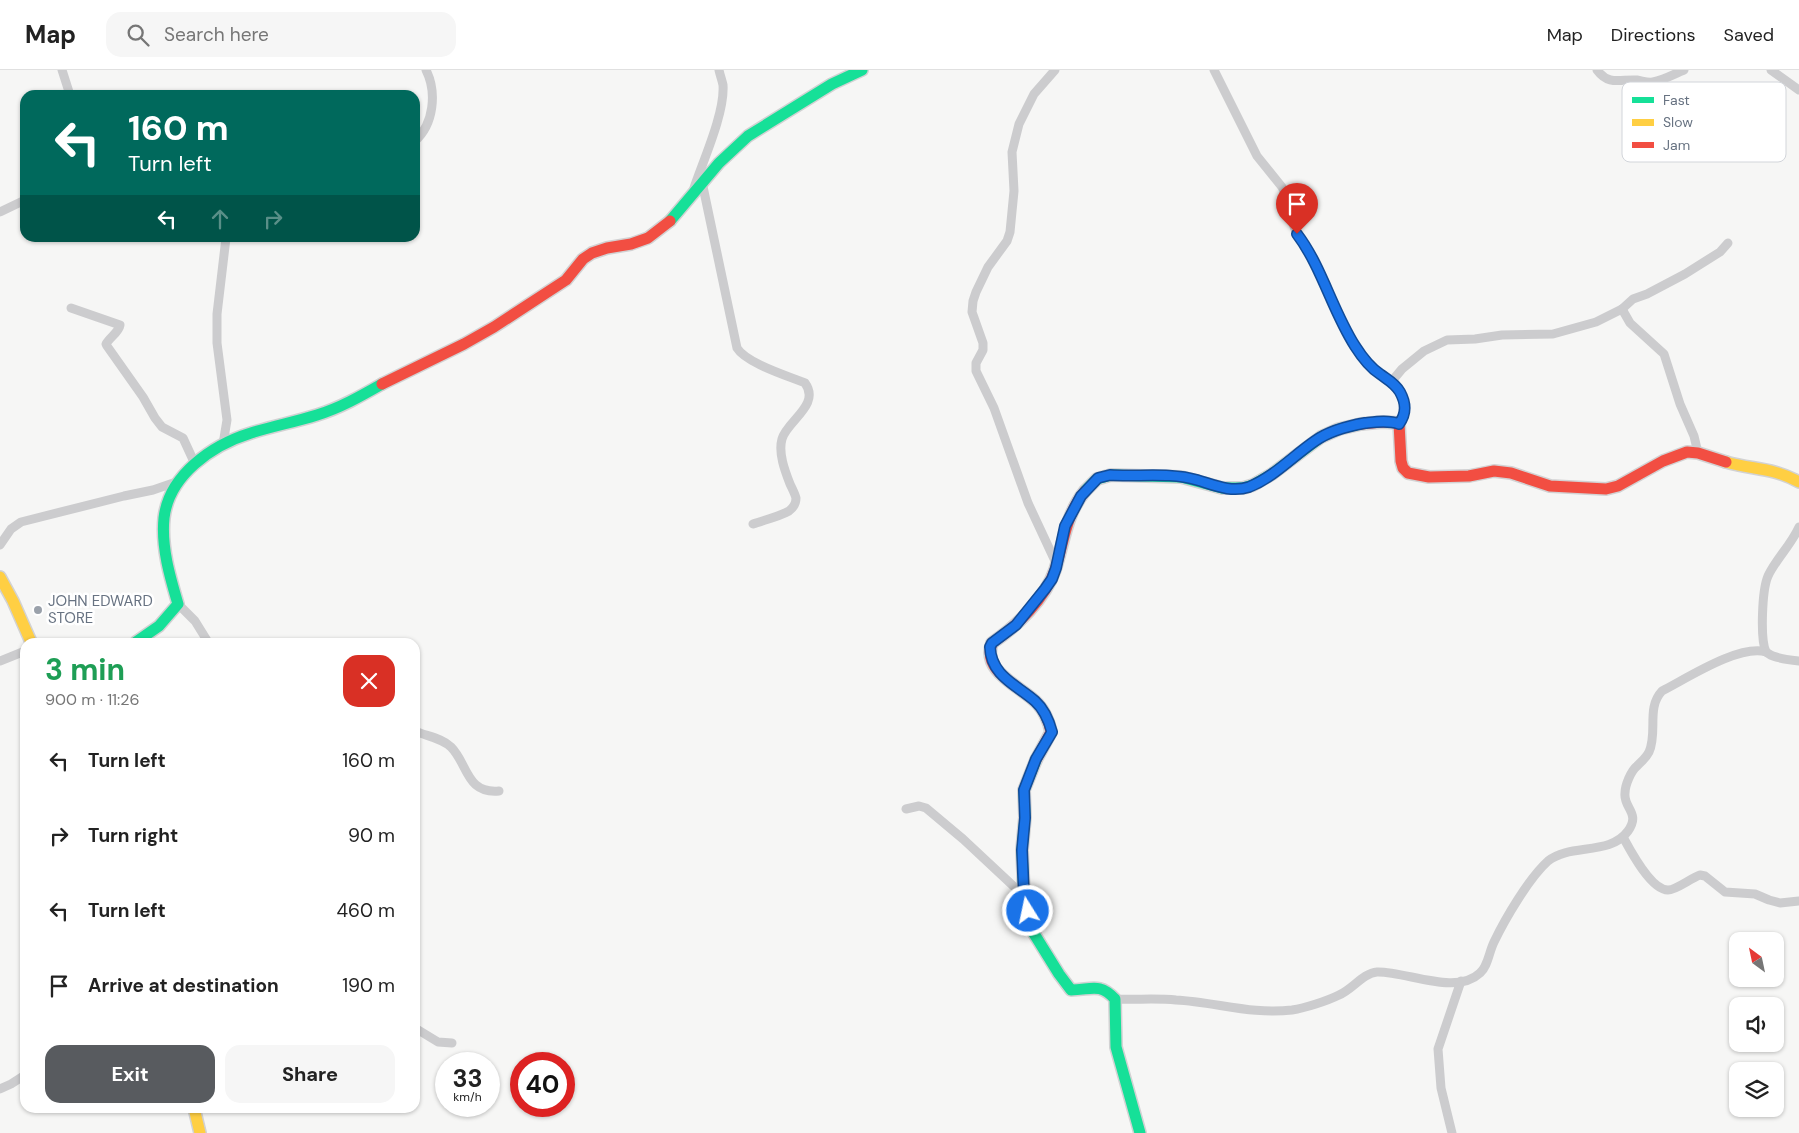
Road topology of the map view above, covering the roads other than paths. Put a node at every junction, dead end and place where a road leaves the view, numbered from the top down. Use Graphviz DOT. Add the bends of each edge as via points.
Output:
graph roads {
  1 [pos="62,70"];
  2 [pos="426,70"];
  3 [pos="719,70"];
  4 [pos="862,70"];
  5 [pos="1055,70"];
  6 [pos="1214,70"];
  7 [pos="1597,70"];
  8 [pos="1684,70"];
  9 [pos="1771,70"];
  10 [pos="68,90"];
  11 [pos="1799,90"];
  12 [pos="420,136"];
  13 [pos="702,182"];
  14 [pos="693,193"];
  15 [pos="20,202"];
  16 [pos="0,212"];
  17 [pos="226,242"];
  18 [pos="1728,243"];
  19 [pos="71,308"];
  20 [pos="1622,309"];
  21 [pos="1392,381"];
  22 [pos="1399,424"];
  23 [pos="223,444"];
  24 [pos="1698,453"];
  25 [pos="195,464"];
  26 [pos="179,481"];
  27 [pos="1799,482"];
  28 [pos="753,524"];
  29 [pos="1799,527"];
  30 [pos="0,545"];
  31 [pos="1056,563"];
  32 [pos="0,577"];
  33 [pos="178,604"];
  34 [pos="29,638"];
  35 [pos="142,638"];
  36 [pos="206,638"];
  37 [pos="1766,652"];
  38 [pos="20,653"];
  39 [pos="0,661"];
  40 [pos="1799,662"];
  41 [pos="420,733"];
  42 [pos="499,791"];
  43 [pos="906,809"];
  44 [pos="1623,837"];
  45 [pos="1024,896"];
  46 [pos="1799,901"];
  47 [pos="1461,981"];
  48 [pos="1116,999"];
  49 [pos="420,1031"];
  50 [pos="452,1043"];
  51 [pos="20,1078"];
  52 [pos="0,1089"];
  53 [pos="195,1113"];
  54 [pos="200,1133"];
  55 [pos="1140,1133"];
  56 [pos="1452,1133"];
  1 -- 10 [label="street"];
  2 -- 12 [label="street" via="433,93 430,116"];
  3 -- 14 [label="street" via="722,101"];
  4 -- 13 [label="main road" via="832,84 748,136"];
  5 -- 31 [label="street" via="1034,94 1019,124 1012,152 1014,191 1010,232 976,292 972,312 983,343 976,371 994,408 1028,503"];
  6 -- 21 [label="street" via="1257,156 1282,187 1297,234 1314,262 1340,320 1364,360"];
  7 -- 8 [label="street" via="1610,81 1645,82 1654,82"];
  9 -- 11 [label="street"];
  13 -- 14 [label="main road"];
  13 -- 28 [label="street" via="737,348 745,357 805,384 809,392 804,409 786,430 782,440 781,453 795,504 788,511"];
  14 -- 23 [label="main road" via="667,224 648,238 592,253 566,280 509,318 438,358 330,411 259,429"];
  15 -- 16 [label="street"];
  17 -- 23 [label="street" via="217,314 217,343 227,420"];
  18 -- 20 [label="street" via="1720,252 1660,288 1633,299"];
  19 -- 25 [label="street" via="120,325 106,346 162,427 183,438"];
  20 -- 21 [label="street" via="1596,322 1553,334 1447,340 1424,352"];
  20 -- 24 [label="street" via="1630,323 1664,354"];
  21 -- 22 [label="street" via="1404,401 1404,417"];
  22 -- 24 [label="main road" via="1403,468 1408,473 1429,477 1511,473 1550,486 1606,489 1618,486 1663,461 1687,452"];
  22 -- 31 [label="main road" via="1370,422 1325,435 1267,477 1238,489 1174,476 1110,475 1098,478 1081,496 1065,526"];
  23 -- 25 [label="main road"];
  24 -- 27 [label="main road" via="1734,464 1772,470"];
  25 -- 26 [label="main road"];
  26 -- 30 [label="street" via="20,522"];
  26 -- 33 [label="main road" via="170,495 164,529"];
  29 -- 37 [label="street" via="1766,584 1762,640"];
  31 -- 45 [label="main road" via="1052,579 1045,589 1016,625 990,647 993,662 1003,676 1039,705 1052,732 1036,759 1024,790"];
  32 -- 34 [label="main road"];
  33 -- 35 [label="main road"];
  33 -- 36 [label="street" via="195,621"];
  37 -- 40 [label="street"];
  37 -- 44 [label="street" via="1736,654 1706,667 1657,696 1650,751 1632,772 1624,792 1633,818"];
  38 -- 39 [label="street"];
  41 -- 42 [label="street" via="452,748 478,787"];
  43 -- 45 [label="street" via="926,808"];
  44 -- 46 [label="street" via="1644,871 1662,889 1671,890 1696,877 1705,876 1725,892 1755,894 1780,903"];
  44 -- 47 [label="street" via="1608,845 1561,854 1542,867 1511,909 1482,972"];
  45 -- 48 [label="main road" via="1033,932 1064,984 1071,990 1096,986"];
  47 -- 48 [label="street" via="1416,979 1376,972 1339,996 1283,1011 1175,1000"];
  47 -- 56 [label="street" via="1438,1049 1441,1088"];
  48 -- 55 [label="main road" via="1116,1047"];
  49 -- 50 [label="street" via="438,1042"];
  51 -- 52 [label="street"];
  53 -- 54 [label="main road"];
}
